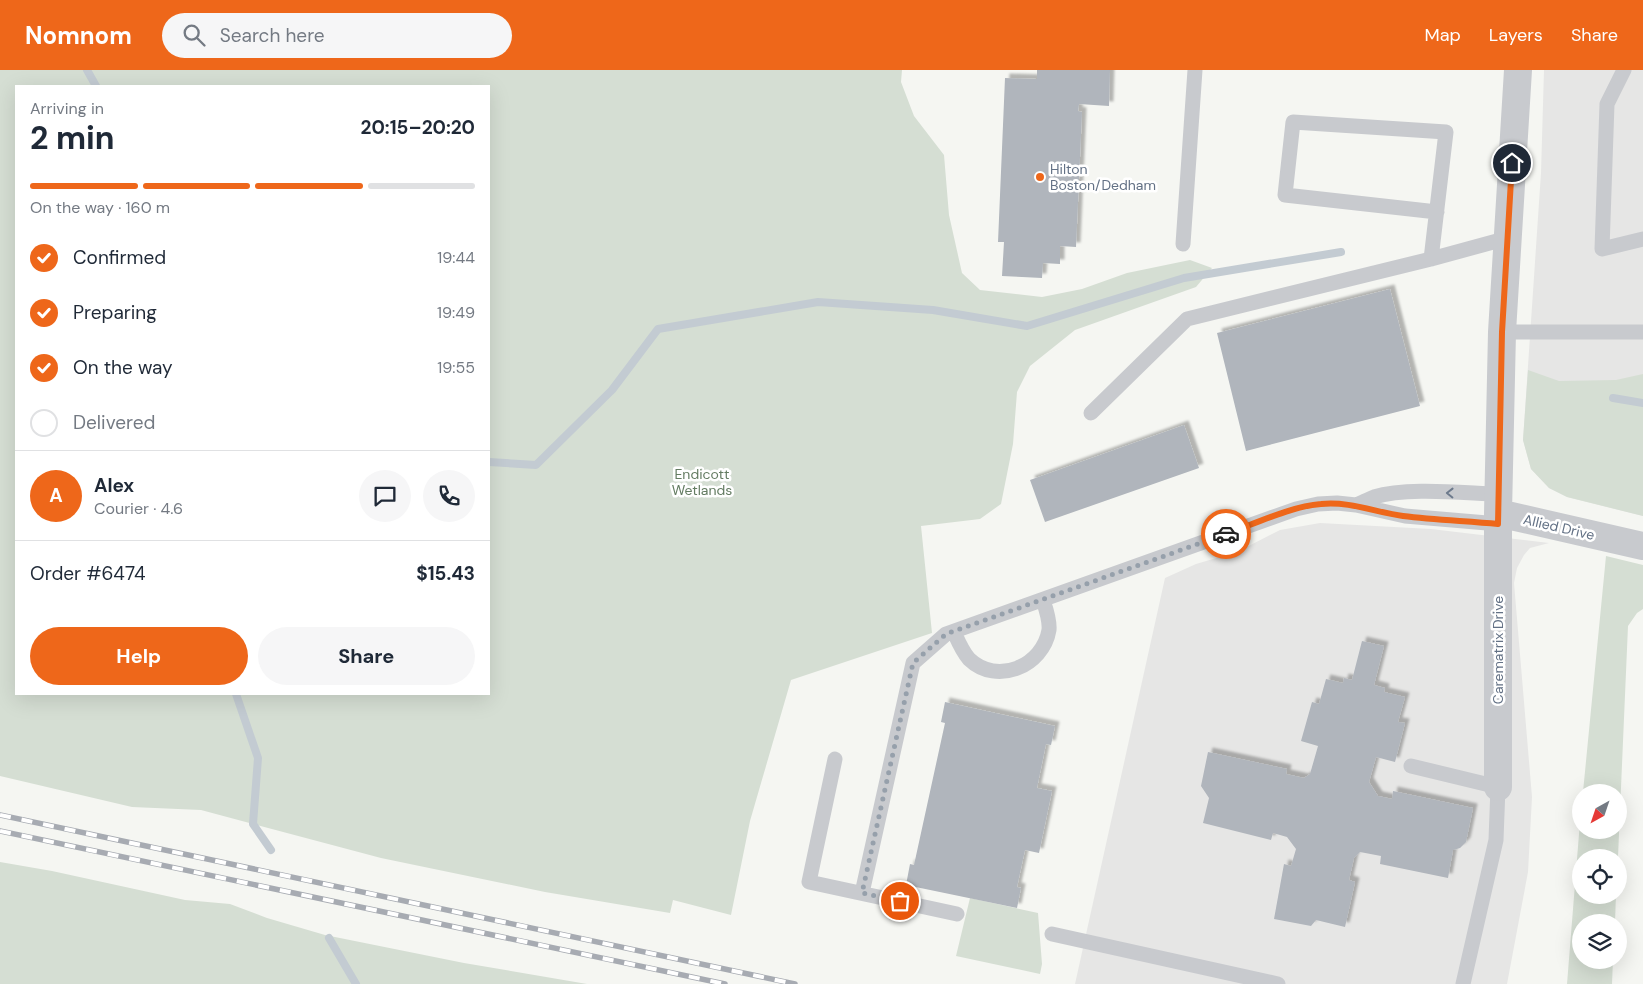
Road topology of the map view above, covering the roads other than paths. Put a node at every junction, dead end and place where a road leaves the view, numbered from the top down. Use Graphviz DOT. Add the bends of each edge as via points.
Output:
graph roads {
  1 [pos="1195,70"];
  2 [pos="1518,70"];
  3 [pos="1624,70"];
  4 [pos="1437,212"];
  5 [pos="1508,238"];
  6 [pos="1643,239"];
  7 [pos="1183,244"];
  8 [pos="1431,259"];
  9 [pos="1502,332"];
  10 [pos="1643,332"];
  11 [pos="1091,413"];
  12 [pos="1356,505"];
  13 [pos="1499,510"];
  14 [pos="1643,546"];
  15 [pos="1043,600"];
  16 [pos="954,632"];
  17 [pos="835,759"];
  18 [pos="1411,766"];
  19 [pos="1498,787"];
  20 [pos="862,893"];
  21 [pos="957,914"];
  22 [pos="1052,934"];
  23 [pos="1278,984"];
  24 [pos="1463,984"];
  1 -- 7 [label="lane"];
  2 -- 5 [label="street"];
  3 -- 6 [label="lane" via="1607,104 1602,249"];
  4 -- 4 [label="lane" via="1446,132 1293,122 1285,195"];
  4 -- 8 [label="lane"];
  5 -- 8 [label="lane"];
  5 -- 9 [label="street"];
  8 -- 11 [label="lane" via="1187,319"];
  9 -- 10 [label="lane"];
  9 -- 13 [label="street"];
  12 -- 13 [label="lane" via="1406,516"];
  13 -- 12 [label="lane, one-way" via="1413,492 1393,493"];
  12 -- 15 [label="lane" via="1318,504 1296,509"];
  13 -- 14 [label="street, Allied Drive"];
  13 -- 19 [label="street, Carematrix Drive"];
  15 -- 16 [label="lane"];
  15 -- 16 [label="lane" via="1049,628 1046,642 1038,655 1013,670 998,672 983,668 960,647"];
  16 -- 20 [label="lane" via="946,634 913,663"];
  17 -- 20 [label="lane" via="809,882"];
  18 -- 19 [label="lane"];
  19 -- 24 [label="lane" via="1496,840"];
  20 -- 21 [label="lane"];
  22 -- 23 [label="lane"];
}
